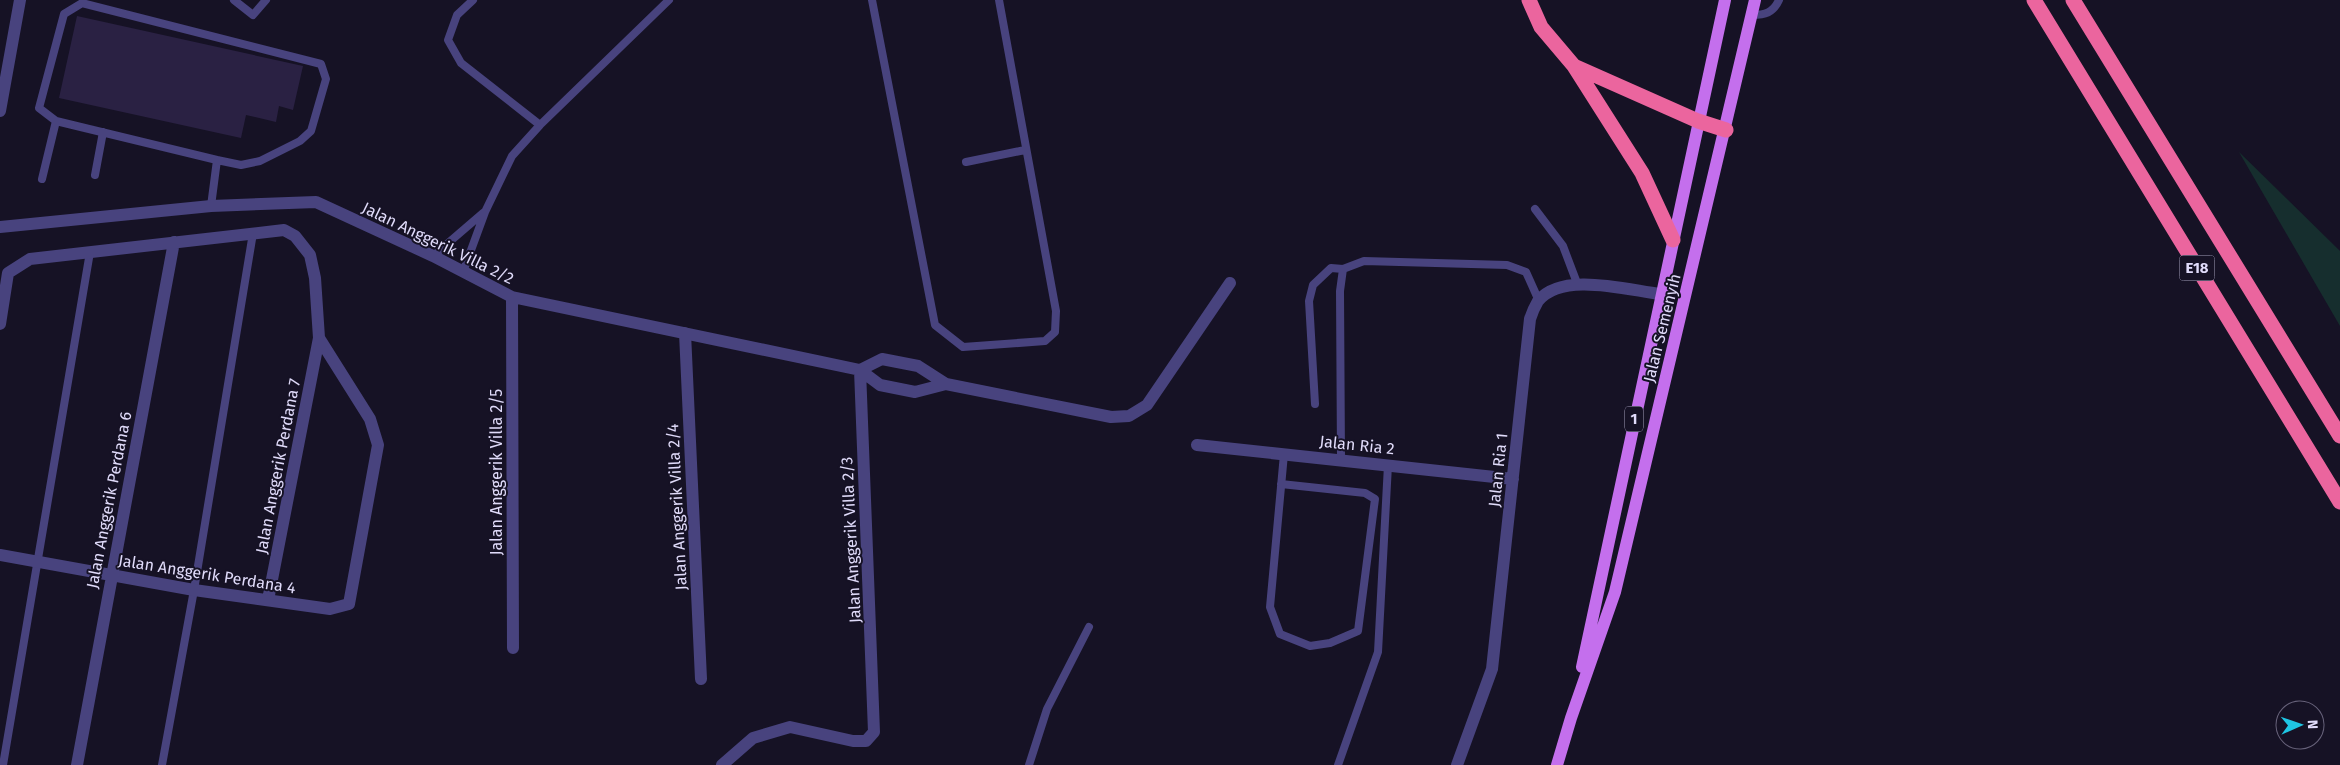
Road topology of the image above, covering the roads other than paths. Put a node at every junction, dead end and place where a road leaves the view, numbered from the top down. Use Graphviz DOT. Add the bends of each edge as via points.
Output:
graph roads {
  1 [pos="20,0"];
  2 [pos="234,0"];
  3 [pos="266,0"];
  4 [pos="472,0"];
  5 [pos="669,0"];
  6 [pos="872,0"];
  7 [pos="999,0"];
  8 [pos="1529,0"];
  9 [pos="1725,0"];
  10 [pos="1755,0"];
  11 [pos="1778,0"];
  12 [pos="2034,0"];
  13 [pos="2073,0"];
  14 [pos="1752,15"];
  15 [pos="1574,66"];
  16 [pos="2,92"];
  17 [pos="0,111"];
  18 [pos="56,121"];
  19 [pos="1698,121"];
  20 [pos="540,125"];
  21 [pos="1726,130"];
  22 [pos="103,132"];
  23 [pos="1024,150"];
  24 [pos="217,160"];
  25 [pos="966,162"];
  26 [pos="95,175"];
  27 [pos="42,179"];
  28 [pos="211,206"];
  29 [pos="1535,209"];
  30 [pos="485,212"];
  31 [pos="0,227"];
  32 [pos="253,233"];
  33 [pos="1673,240"];
  34 [pos="174,242"];
  35 [pos="90,252"];
  36 [pos="433,256"];
  37 [pos="1343,269"];
  38 [pos="462,272"];
  39 [pos="1230,283"];
  40 [pos="1577,283"];
  41 [pos="1660,294"];
  42 [pos="512,297"];
  43 [pos="1538,301"];
  44 [pos="0,324"];
  45 [pos="685,333"];
  46 [pos="319,338"];
  47 [pos="860,370"];
  48 [pos="946,384"];
  49 [pos="1314,404"];
  50 [pos="2340,436"];
  51 [pos="1197,445"];
  52 [pos="1284,454"];
  53 [pos="1341,460"];
  54 [pos="1388,465"];
  55 [pos="1513,478"];
  56 [pos="1281,484"];
  57 [pos="2340,502"];
  58 [pos="0,555"];
  59 [pos="38,562"];
  60 [pos="111,576"];
  61 [pos="194,590"];
  62 [pos="268,600"];
  63 [pos="1089,627"];
  64 [pos="513,648"];
  65 [pos="701,679"];
  66 [pos="1571,718"];
  67 [pos="3,765"];
  68 [pos="77,765"];
  69 [pos="162,765"];
  70 [pos="722,765"];
  71 [pos="1029,765"];
  72 [pos="1338,765"];
  73 [pos="1457,765"];
  74 [pos="1557,765"];
  1 -- 16 [label="street"];
  2 -- 3 [label="lane" via="253,15"];
  4 -- 20 [label="lane" via="457,15 448,40 461,63"];
  5 -- 20 [label="lane"];
  6 -- 23 [label="lane" via="935,325 963,347 1045,341 1055,332 1056,311"];
  7 -- 23 [label="lane"];
  8 -- 15 [label="highway" via="1541,27"];
  9 -- 19 [label="main road, Jalan Semenyih / 1"];
  10 -- 14 [label="main road, Jalan Semenyih / 1"];
  11 -- 14 [label="lane" via="1775,9"];
  12 -- 57 [label="highway, E18"];
  13 -- 50 [label="highway, E18"];
  14 -- 21 [label="main road, Jalan Semenyih / 1"];
  15 -- 19 [label="highway"];
  15 -- 33 [label="highway" via="1642,173"];
  16 -- 17 [label="street"];
  18 -- 22 [label="lane"];
  18 -- 24 [label="lane" via="39,108 64,14 82,3 322,64 326,79 311,131 300,141 260,161 241,165"];
  18 -- 27 [label="lane"];
  19 -- 21 [label="highway"];
  19 -- 33 [label="main road, Jalan Semenyih / 1"];
  20 -- 30 [label="lane" via="512,156"];
  21 -- 66 [label="main road, Jalan Semenyih / 1" via="1615,592"];
  22 -- 24 [label="lane"];
  22 -- 26 [label="lane"];
  23 -- 25 [label="lane"];
  24 -- 28 [label="lane"];
  28 -- 31 [label="street, Jalan Anggerik Villa 2/2"];
  28 -- 36 [label="street, Jalan Anggerik Villa 2/2" via="316,202"];
  29 -- 40 [label="lane" via="1563,246"];
  30 -- 36 [label="lane"];
  30 -- 38 [label="lane"];
  32 -- 34 [label="street"];
  32 -- 46 [label="street" via="284,230 295,236 310,255"];
  32 -- 61 [label="lane"];
  33 -- 41 [label="main road, Jalan Semenyih / 1"];
  34 -- 35 [label="street"];
  34 -- 60 [label="street, Jalan Anggerik Perdana 6"];
  35 -- 44 [label="street" via="30,258 8,273"];
  35 -- 59 [label="lane"];
  36 -- 38 [label="street, Jalan Anggerik Villa 2/2"];
  37 -- 43 [label="lane" via="1364,261 1508,265 1526,272"];
  37 -- 49 [label="lane" via="1331,268 1314,285 1309,301"];
  37 -- 53 [label="lane" via="1340,291"];
  38 -- 42 [label="street, Jalan Anggerik Villa 2/2"];
  39 -- 48 [label="street, Jalan Anggerik Villa 2/2" via="1147,405 1129,416 1111,418"];
  40 -- 41 [label="street"];
  40 -- 43 [label="street" via="1554,289"];
  41 -- 66 [label="main road, Jalan Semenyih / 1"];
  42 -- 45 [label="street, Jalan Anggerik Villa 2/2"];
  42 -- 64 [label="street, Jalan Anggerik Villa 2/5"];
  43 -- 55 [label="street, Jalan Ria 1" via="1530,319"];
  45 -- 47 [label="street, Jalan Anggerik Villa 2/2"];
  45 -- 65 [label="street, Jalan Anggerik Villa 2/4"];
  46 -- 62 [label="street, Jalan Anggerik Perdana 7"];
  46 -- 62 [label="street, Jalan Anggerik Perdana 4" via="370,418 378,446 349,604 330,609"];
  47 -- 48 [label="street, Jalan Anggerik Villa 2/2" via="880,385 914,392"];
  47 -- 48 [label="street, Jalan Anggerik Villa 2/2" via="882,359 918,366"];
  47 -- 70 [label="street, Jalan Anggerik Villa 2/3" via="874,732 866,741 853,741 790,727 754,738"];
  51 -- 52 [label="street, Jalan Ria 2"];
  52 -- 53 [label="street, Jalan Ria 2"];
  52 -- 56 [label="lane"];
  53 -- 54 [label="street, Jalan Ria 2"];
  54 -- 55 [label="street, Jalan Ria 2"];
  54 -- 72 [label="lane" via="1378,652"];
  55 -- 73 [label="street, Jalan Ria 1" via="1492,670"];
  56 -- 56 [label="lane" via="1270,607 1280,634 1310,646 1330,643 1358,631 1375,499 1365,493"];
  58 -- 59 [label="street, Jalan Anggerik Perdana 4"];
  59 -- 60 [label="street, Jalan Anggerik Perdana 4"];
  59 -- 67 [label="lane"];
  60 -- 61 [label="street, Jalan Anggerik Perdana 4"];
  60 -- 68 [label="street, Jalan Anggerik Perdana 6"];
  61 -- 62 [label="street, Jalan Anggerik Perdana 4"];
  61 -- 69 [label="lane"];
  63 -- 71 [label="lane" via="1047,709"];
  66 -- 74 [label="main road, Jalan Semenyih / 1"];
}
